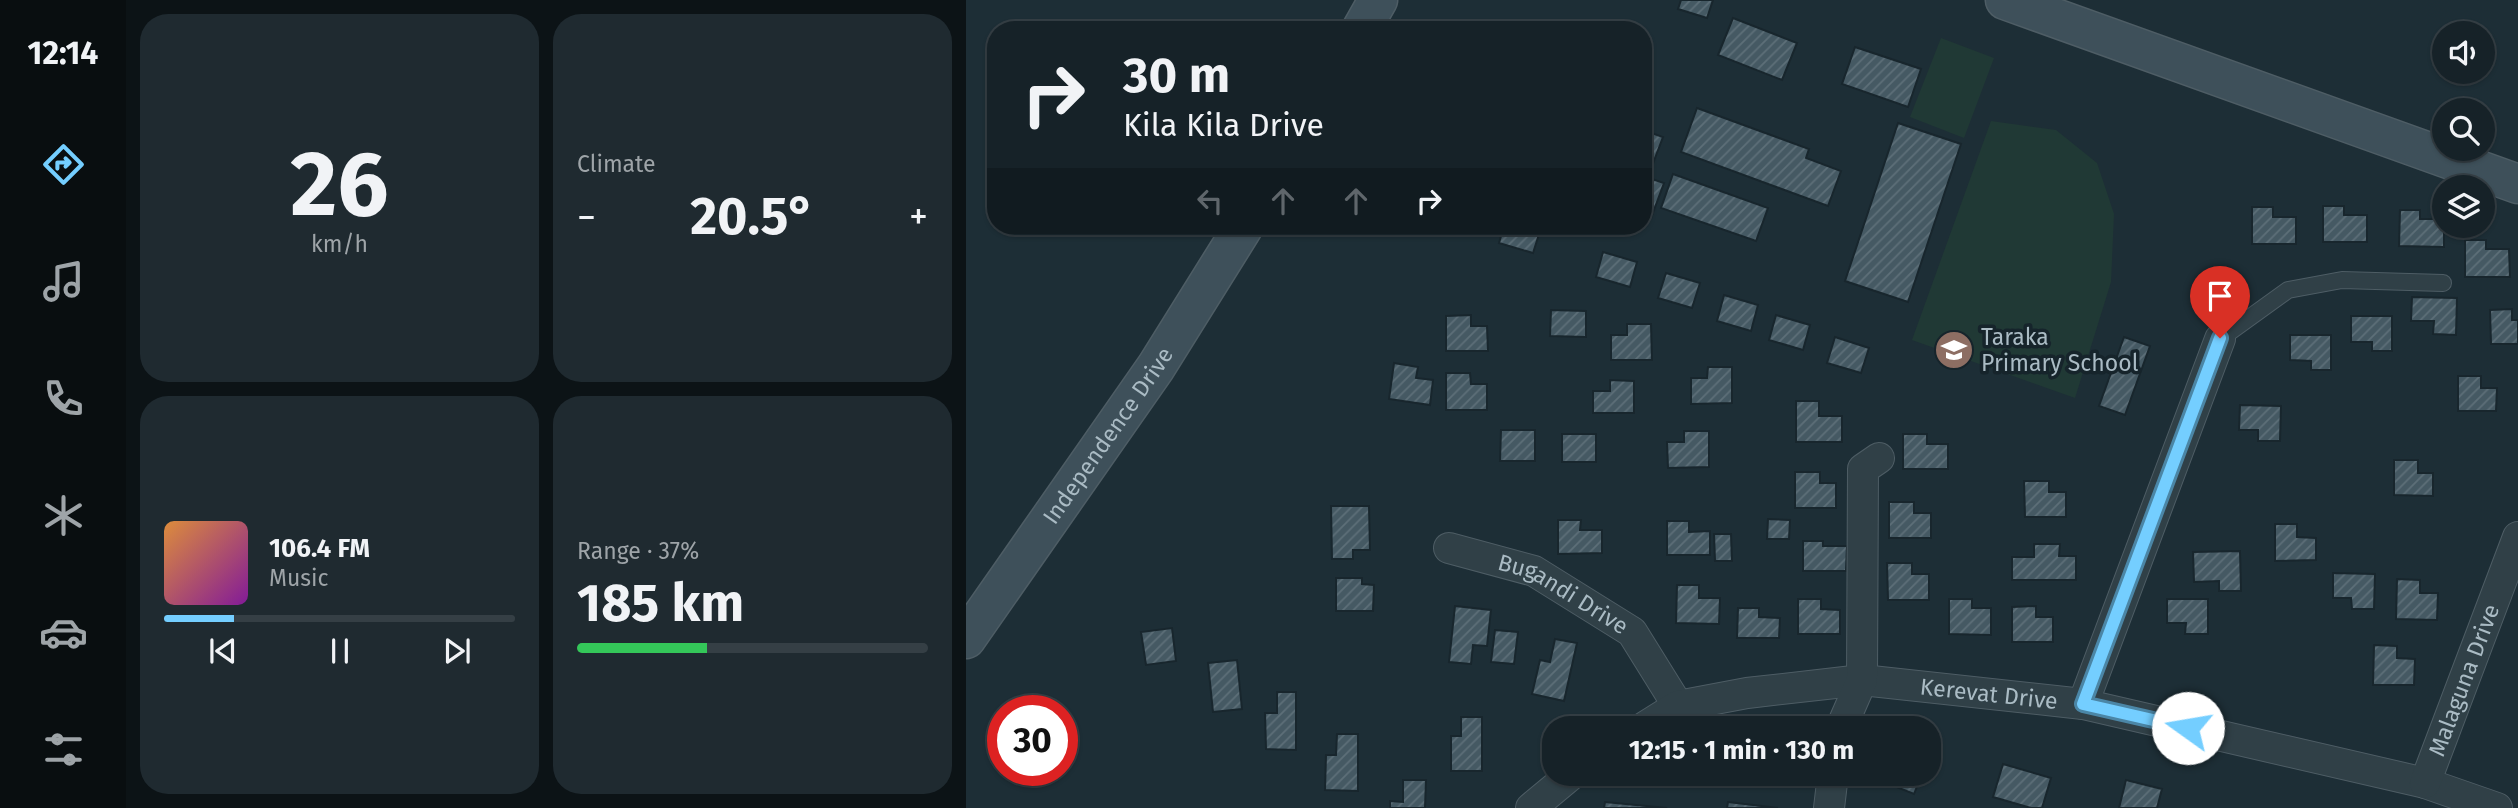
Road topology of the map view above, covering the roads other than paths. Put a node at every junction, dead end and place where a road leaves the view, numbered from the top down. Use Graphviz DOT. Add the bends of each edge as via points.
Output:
graph roads {
  1 [pos="1378,0"];
  2 [pos="2005,0"];
  3 [pos="1365,21"];
  4 [pos="2518,184"];
  5 [pos="1238,235"];
  6 [pos="2443,283"];
  7 [pos="2220,338"];
  8 [pos="1879,458"];
  9 [pos="2518,537"];
  10 [pos="1449,548"];
  11 [pos="966,639"];
  12 [pos="1862,680"];
  13 [pos="2083,704"];
  14 [pos="1678,706"];
  15 [pos="1662,716"];
  16 [pos="1846,716"];
  17 [pos="2425,783"];
  18 [pos="1558,786"];
  19 [pos="1832,786"];
  20 [pos="1531,808"];
  21 [pos="1829,808"];
  22 [pos="2497,808"];
  1 -- 3 [label="main road"];
  2 -- 4 [label="main road"];
  5 -- 11 [label="main road, Independence Drive" via="1156,367"];
  6 -- 7 [label="lane" via="2342,280 2288,290"];
  7 -- 13 [label="street"];
  8 -- 12 [label="street" via="1864,469"];
  9 -- 17 [label="street, Malaguna Drive"];
  10 -- 14 [label="street, Bugandi Drive" via="1534,572 1632,632"];
  12 -- 13 [label="street, Kerevat Drive"];
  12 -- 14 [label="street, Kerevat Drive" via="1759,691"];
  12 -- 16 [label="street"];
  13 -- 17 [label="street, Kerevat Drive"];
  14 -- 15 [label="street, Kerevat Drive"];
  17 -- 22 [label="street, Kerevat Drive"];
  18 -- 20 [label="street"];
  19 -- 21 [label="street"];
}
